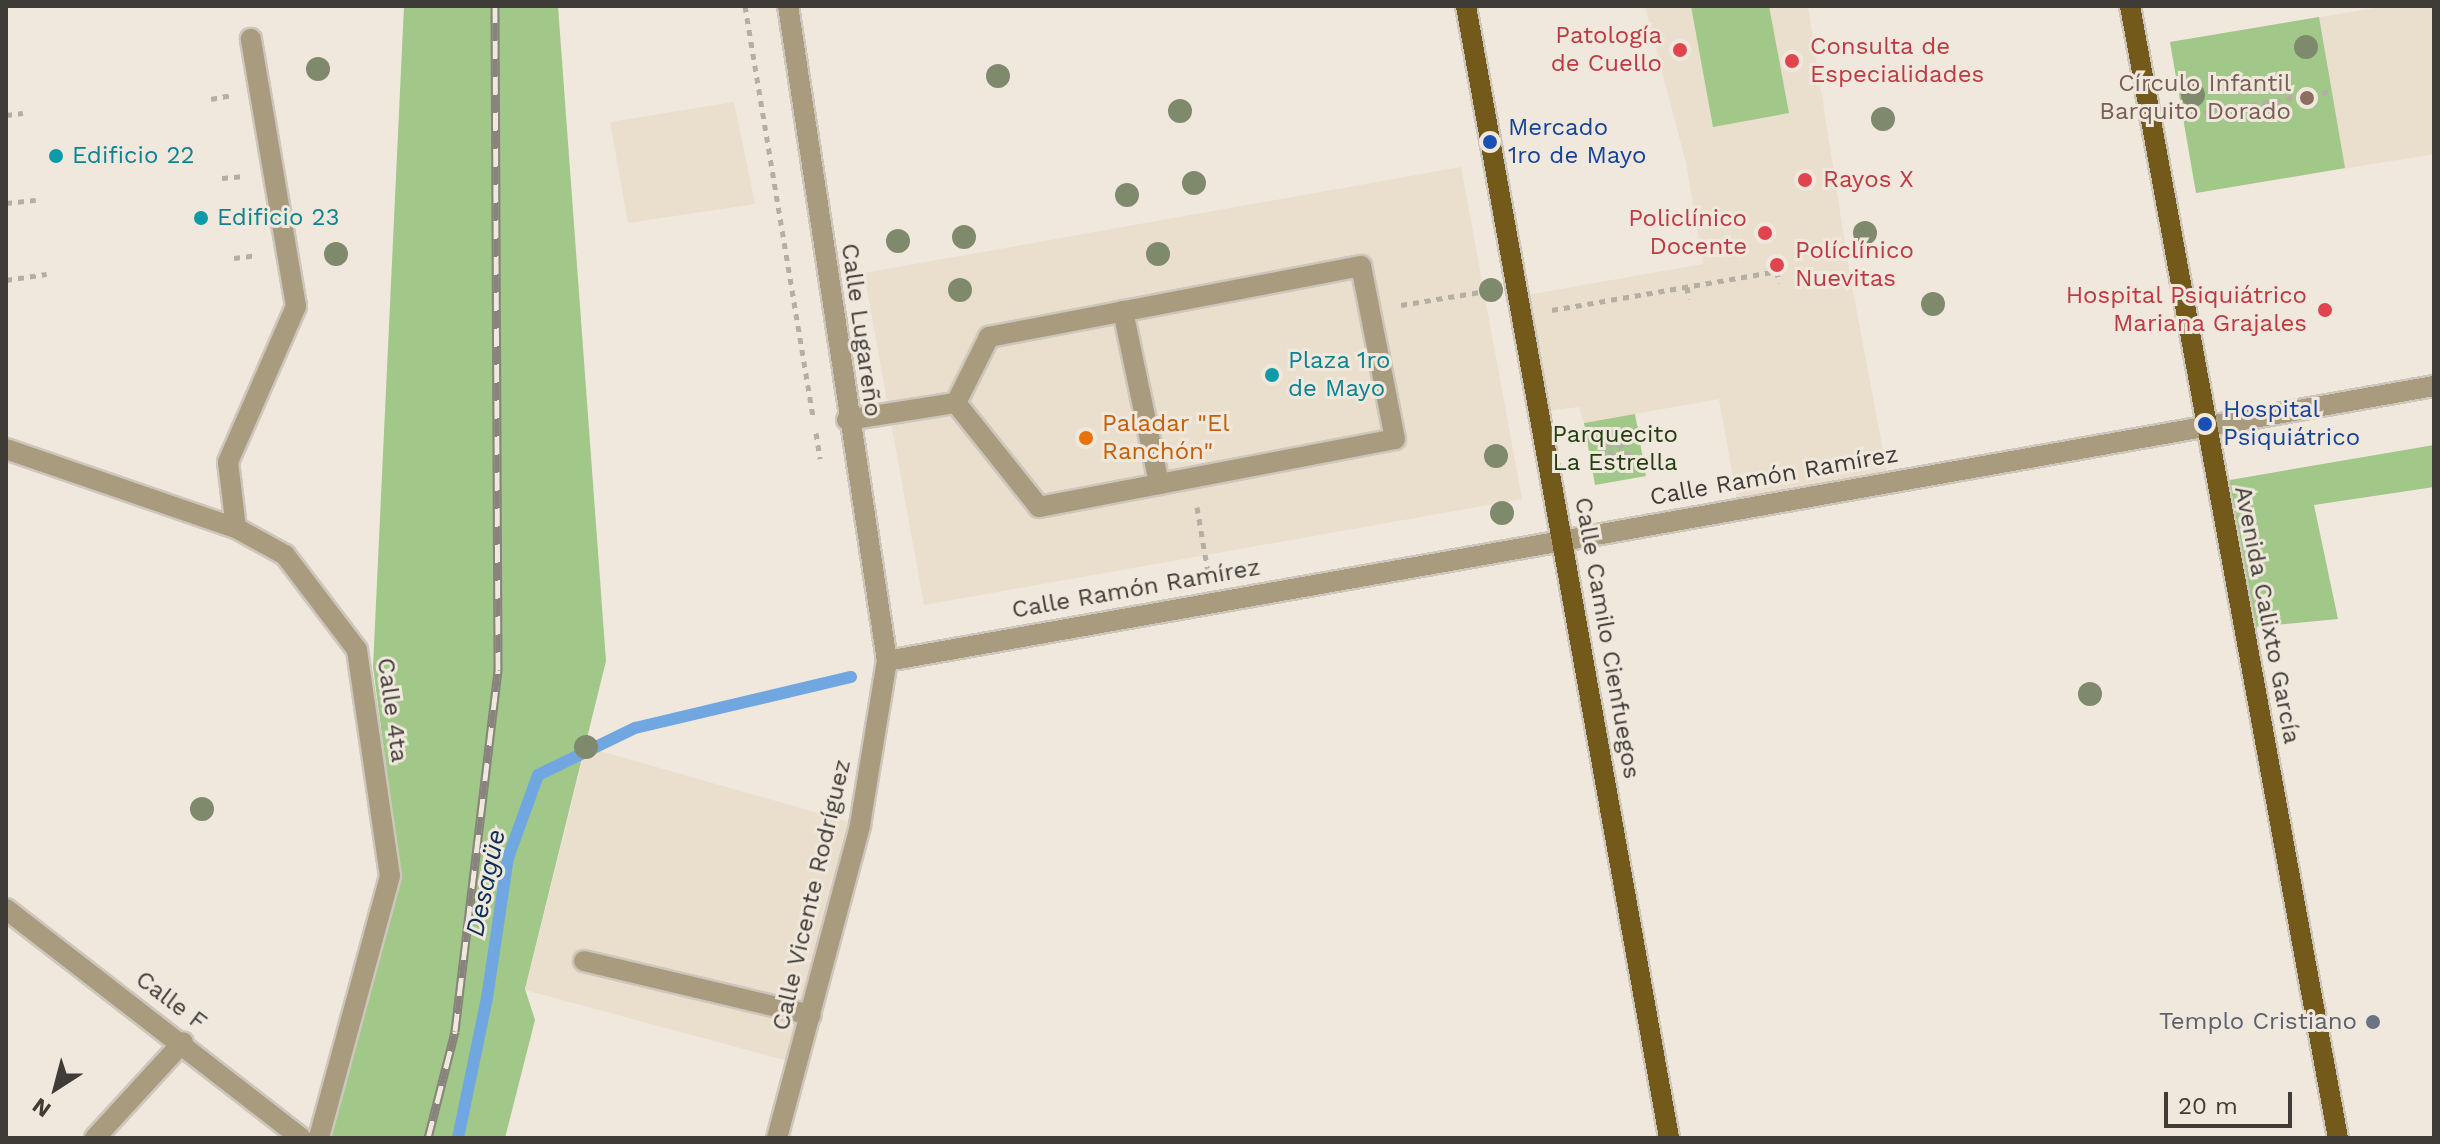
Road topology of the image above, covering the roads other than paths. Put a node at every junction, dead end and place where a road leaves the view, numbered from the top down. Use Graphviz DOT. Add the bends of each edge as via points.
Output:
graph roads {
  1 [pos="788,6"];
  2 [pos="1466,6"];
  3 [pos="2130,6"];
  4 [pos="251,39"];
  5 [pos="1123,311"];
  6 [pos="2434,386"];
  7 [pos="956,403"];
  8 [pos="847,420"];
  9 [pos="2205,424"];
  10 [pos="6,449"];
  11 [pos="1159,484"];
  12 [pos="236,528"];
  13 [pos="1564,540"];
  14 [pos="887,661"];
  15 [pos="6,909"];
  16 [pos="584,961"];
  17 [pos="811,1015"];
  18 [pos="183,1042"];
  19 [pos="95,1138"];
  20 [pos="301,1138"];
  21 [pos="319,1138"];
  22 [pos="777,1138"];
  23 [pos="1669,1138"];
  24 [pos="2338,1138"];
  1 -- 8 [label="street, Calle Lugareño"];
  2 -- 13 [label="main road, Calle Camilo Cienfuegos"];
  3 -- 9 [label="main road, Avenida Calixto García"];
  4 -- 12 [label="street" via="296,306 228,462"];
  5 -- 7 [label="street" via="989,337"];
  5 -- 11 [label="street"];
  5 -- 11 [label="street" via="1361,266 1395,439"];
  6 -- 9 [label="street, Calle Ramón Ramírez"];
  7 -- 8 [label="street"];
  7 -- 11 [label="street" via="1039,507"];
  8 -- 14 [label="street, Calle Lugareño"];
  9 -- 13 [label="street, Calle Ramón Ramírez"];
  9 -- 24 [label="main road, Avenida Calixto García"];
  10 -- 12 [label="street, Calle 4ta"];
  12 -- 21 [label="street, Calle 4ta" via="285,555 357,650 390,876"];
  13 -- 14 [label="street, Calle Ramón Ramírez"];
  13 -- 23 [label="main road, Calle Camilo Cienfuegos"];
  14 -- 17 [label="street, Calle Vicente Rodríguez" via="860,825"];
  15 -- 18 [label="street, Calle F"];
  16 -- 17 [label="street"];
  17 -- 22 [label="street, Calle Vicente Rodríguez"];
  18 -- 19 [label="street"];
  18 -- 20 [label="street, Calle F"];
}
